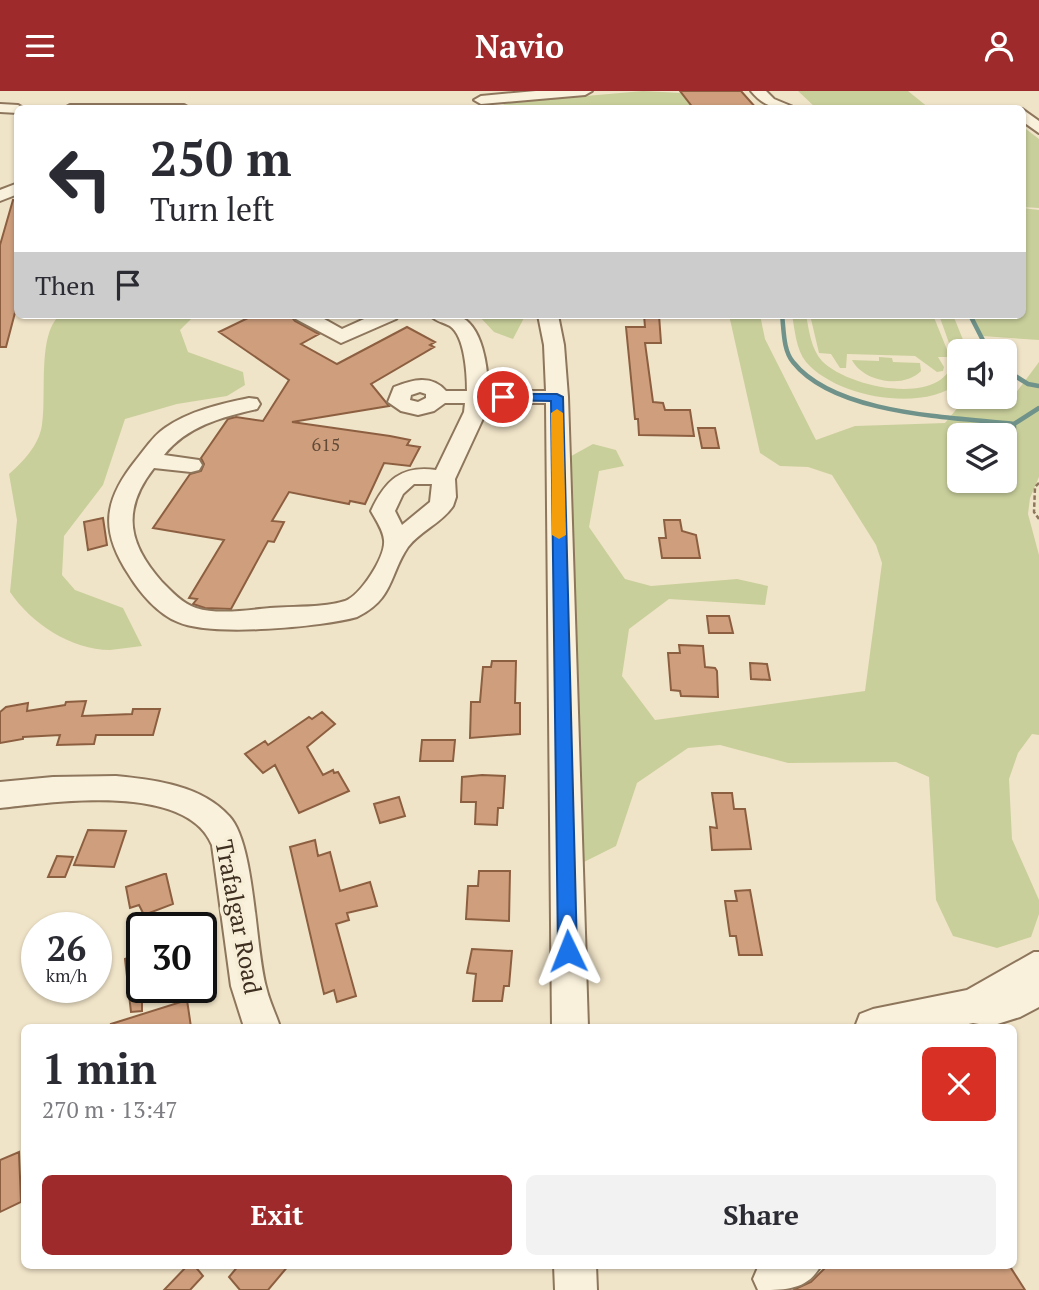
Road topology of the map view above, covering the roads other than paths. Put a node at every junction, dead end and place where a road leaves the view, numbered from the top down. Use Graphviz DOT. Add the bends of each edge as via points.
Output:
graph roads {
  1 [pos="577,91"];
  2 [pos="480,100"];
  3 [pos="1039,106"];
  4 [pos="1031,119"];
  5 [pos="310,319"];
  6 [pos="380,319"];
  7 [pos="449,319"];
  8 [pos="549,319"];
  9 [pos="438,397"];
  10 [pos="557,397"];
  11 [pos="476,398"];
  12 [pos="248,404"];
  13 [pos="183,428"];
  14 [pos="214,430"];
  15 [pos="148,460"];
  16 [pos="191,465"];
  17 [pos="443,479"];
  18 [pos="397,544"];
  19 [pos="0,795"];
  20 [pos="1039,968"];
  21 [pos="1039,986"];
  22 [pos="975,1013"];
  23 [pos="261,1024"];
  24 [pos="570,1024"];
  25 [pos="895,1024"];
  1 -- 2 [label="street"];
  3 -- 4 [label="street"];
  5 -- 6 [label="street" via="341,337"];
  7 -- 11 [label="street" via="469,336"];
  8 -- 10 [label="street"];
  9 -- 11 [label="street"];
  10 -- 11 [label="street"];
  10 -- 24 [label="street"];
  11 -- 17 [label="street" via="475,412"];
  12 -- 13 [label="street"];
  13 -- 14 [label="street"];
  13 -- 15 [label="street" via="171,433"];
  15 -- 16 [label="street"];
  15 -- 18 [label="street" via="127,488 119,524 121,542 150,586 189,617 213,619 360,606 375,591"];
  17 -- 18 [label="street" via="440,506"];
  17 -- 18 [label="street" via="414,475 393,487 383,511"];
  19 -- 23 [label="street, Trafalgar Road" via="92,789 153,791 201,810 219,826 228,845 248,986"];
  20 -- 22 [label="street" via="1005,985"];
  21 -- 22 [label="street" via="1014,1004"];
  22 -- 25 [label="street"];
}
